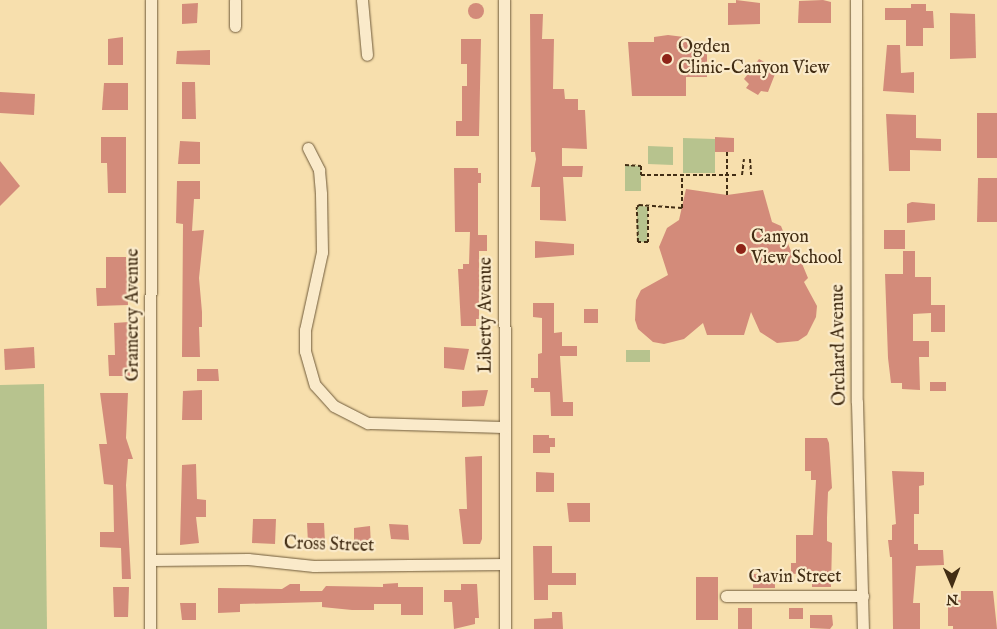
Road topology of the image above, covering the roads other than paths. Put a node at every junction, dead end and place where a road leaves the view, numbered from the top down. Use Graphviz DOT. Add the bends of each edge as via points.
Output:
graph roads {
  1 [pos="151,0"];
  2 [pos="235,0"];
  3 [pos="362,0"];
  4 [pos="504,0"];
  5 [pos="856,0"];
  6 [pos="235,26"];
  7 [pos="367,54"];
  8 [pos="308,148"];
  9 [pos="505,427"];
  10 [pos="152,560"];
  11 [pos="505,564"];
  12 [pos="726,596"];
  13 [pos="863,596"];
  14 [pos="150,629"];
  15 [pos="505,629"];
  16 [pos="863,629"];
  1 -- 10 [label="street, Gramercy Avenue"];
  2 -- 6 [label="street"];
  3 -- 7 [label="street"];
  4 -- 9 [label="street, Liberty Avenue"];
  5 -- 13 [label="street, Orchard Avenue" via="857,402"];
  8 -- 9 [label="street" via="319,170 321,194 322,252 305,330 305,350 315,385 334,406 368,423"];
  9 -- 11 [label="street, Liberty Avenue"];
  10 -- 11 [label="street, Cross Street" via="248,559 314,566"];
  10 -- 14 [label="street, Gramercy Avenue"];
  11 -- 15 [label="street, Liberty Avenue"];
  12 -- 13 [label="street, Gavin Street"];
  13 -- 16 [label="street, Orchard Avenue"];
}
